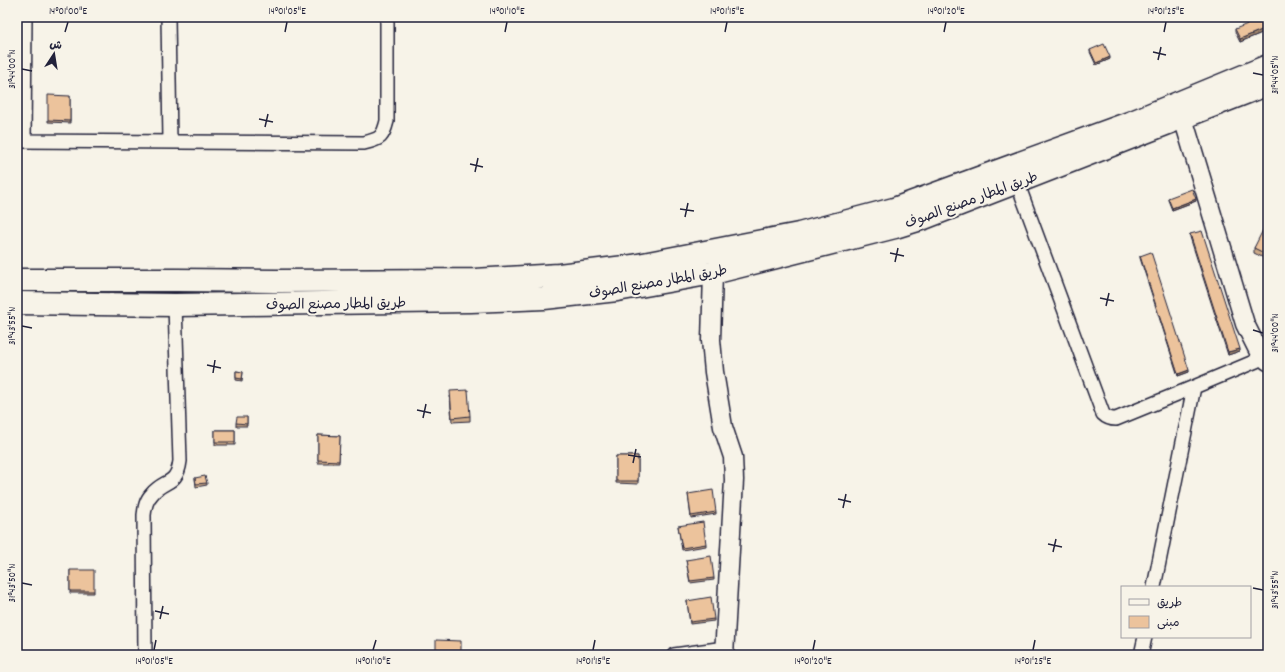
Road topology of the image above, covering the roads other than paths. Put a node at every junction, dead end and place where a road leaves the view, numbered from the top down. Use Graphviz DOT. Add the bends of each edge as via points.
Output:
graph roads {
  1 [pos="25,17"];
  2 [pos="168,17"];
  3 [pos="387,17"];
  4 [pos="1268,66"];
  5 [pos="1268,84"];
  6 [pos="1182,118"];
  7 [pos="1135,129"];
  8 [pos="20,141"];
  9 [pos="170,141"];
  10 [pos="1017,182"];
  11 [pos="713,273"];
  12 [pos="17,280"];
  13 [pos="17,303"];
  14 [pos="175,304"];
  15 [pos="1262,361"];
  16 [pos="1194,387"];
  17 [pos="1154,586"];
  18 [pos="1145,638"];
  19 [pos="724,652"];
  20 [pos="145,655"];
  21 [pos="674,655"];
  22 [pos="1141,655"];
  1 -- 8 [label="street"];
  2 -- 9 [label="street"];
  3 -- 9 [label="street" via="387,121 381,137 364,143"];
  4 -- 7 [label="highway, طريق المطار مصنع الصوف"];
  5 -- 6 [label="highway, طريق المطار مصنع الصوف"];
  6 -- 7 [label="highway, طريق المطار مصنع الصوف"];
  6 -- 15 [label="street" via="1245,324"];
  7 -- 10 [label="highway, طريق المطار مصنع الصوف"];
  7 -- 12 [label="highway, طريق المطار مصنع الصوف" via="894,209 800,234 633,266 559,275 475,280"];
  8 -- 9 [label="street"];
  10 -- 11 [label="highway, طريق المطار مصنع الصوف" via="895,227"];
  10 -- 16 [label="street" via="1103,414 1116,419"];
  11 -- 14 [label="highway, طريق المطار مصنع الصوف" via="617,290 515,300"];
  11 -- 19 [label="street" via="711,340 714,372 723,427 733,457 734,480"];
  13 -- 14 [label="highway, طريق المطار مصنع الصوف"];
  14 -- 20 [label="street" via="180,461 173,479 152,493 145,504"];
  15 -- 16 [label="street"];
  16 -- 17 [label="street"];
  18 -- 22 [label="street"];
  19 -- 21 [label="street"];
}
